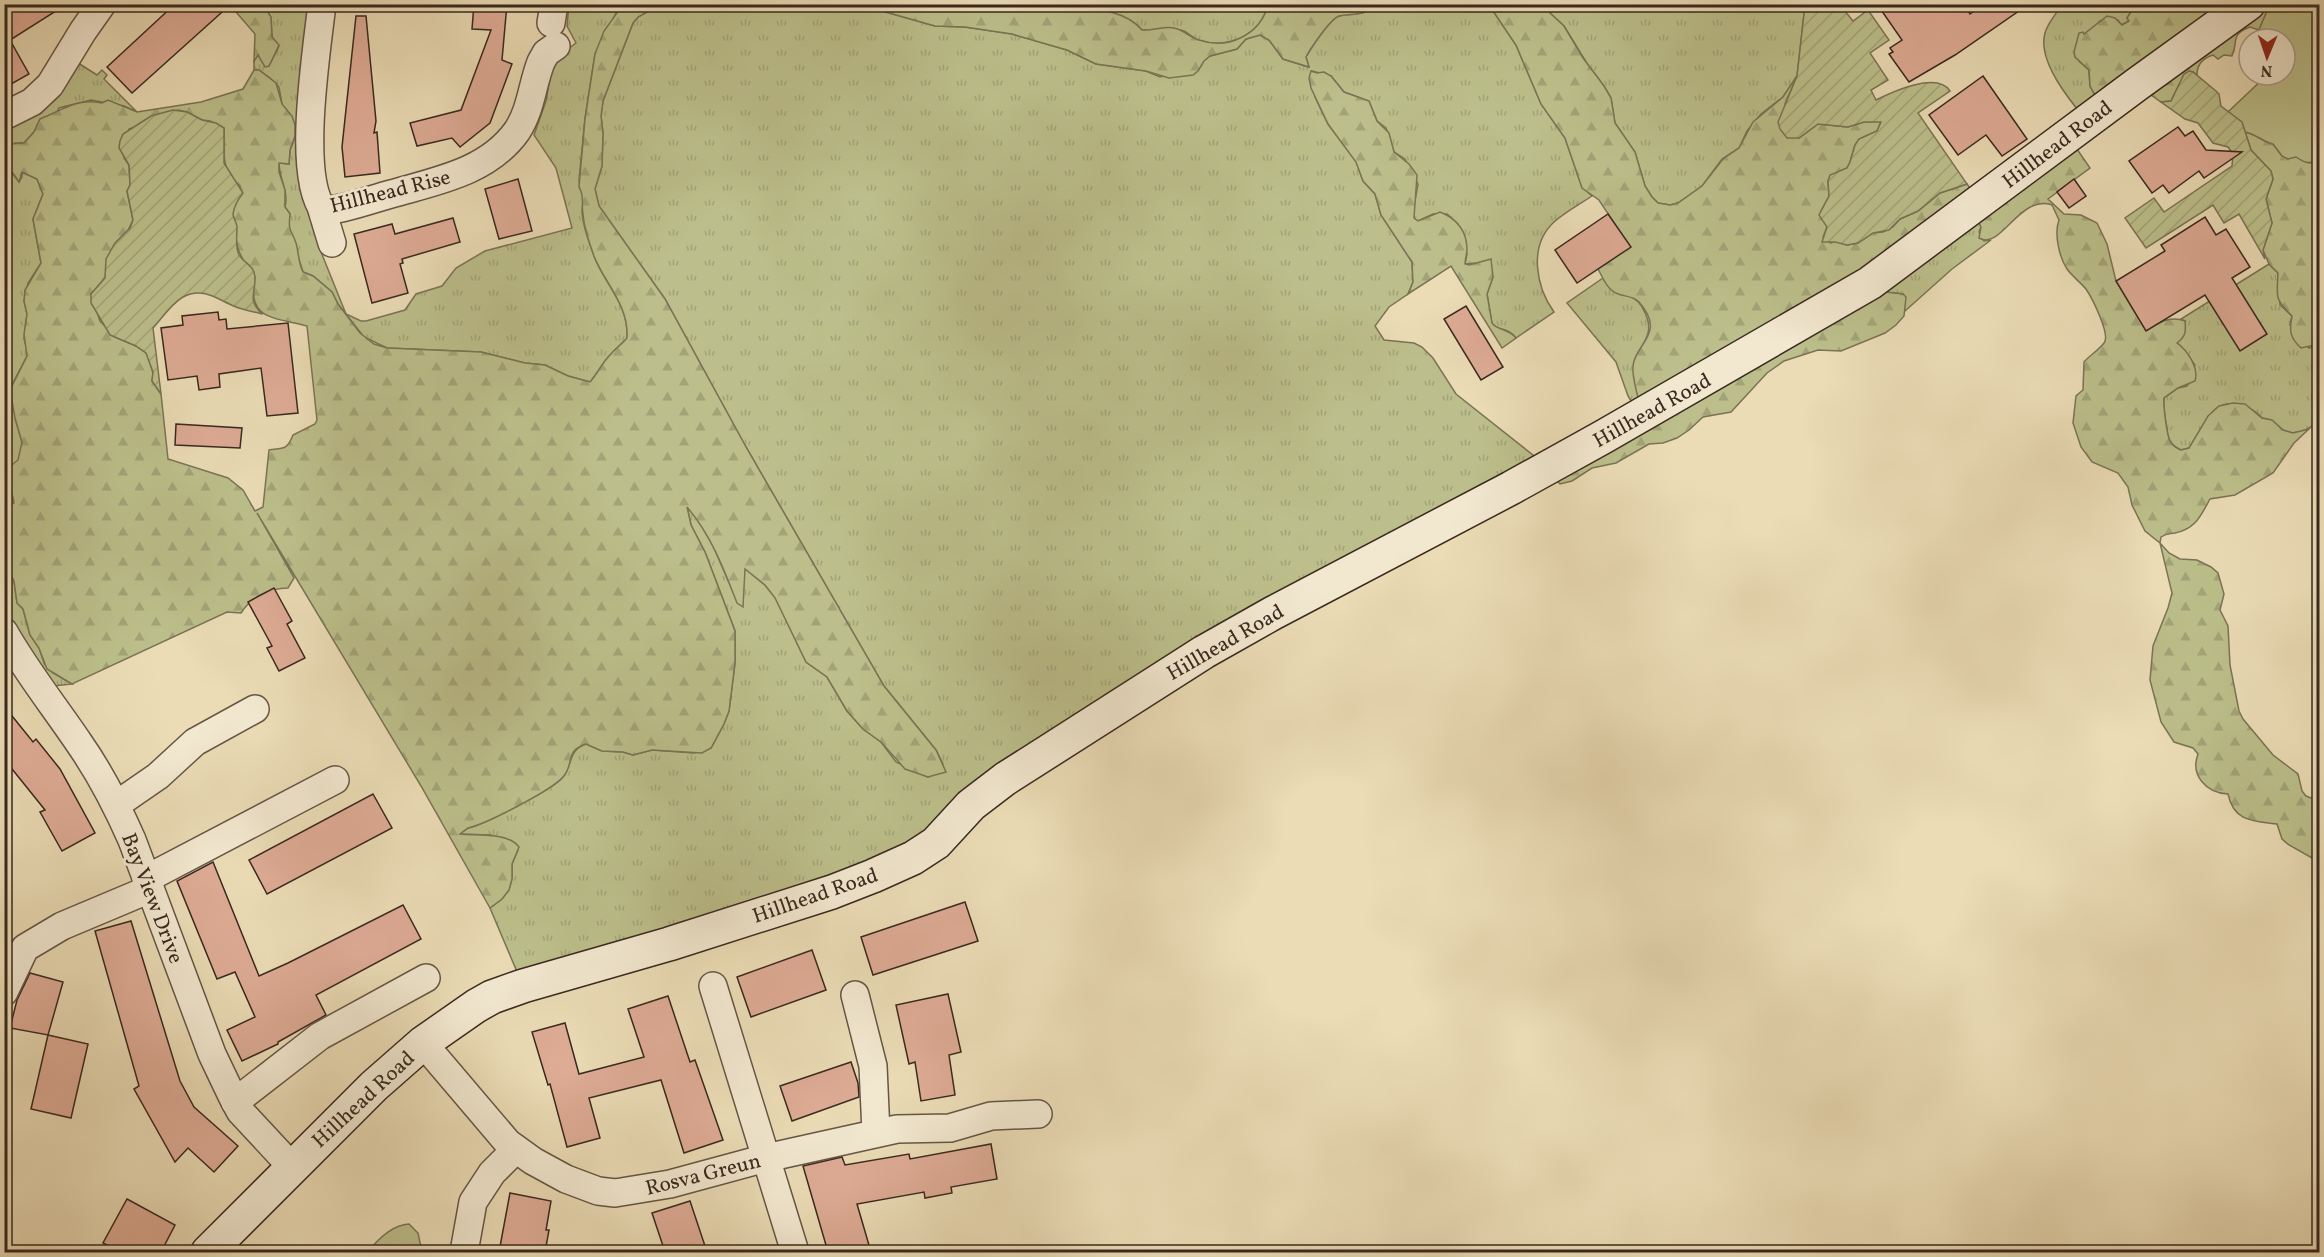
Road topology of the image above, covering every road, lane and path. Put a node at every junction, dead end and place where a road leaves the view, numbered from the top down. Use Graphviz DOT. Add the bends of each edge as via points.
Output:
graph roads {
  1 [pos="102,4"];
  2 [pos="322,4"];
  3 [pos="2248,4"];
  4 [pos="554,24"];
  5 [pos="4,116"];
  6 [pos="322,210"];
  7 [pos="332,243"];
  8 [pos="4,632"];
  9 [pos="255,709"];
  10 [pos="335,780"];
  11 [pos="116,805"];
  12 [pos="148,884"];
  13 [pos="426,978"];
  14 [pos="713,986"];
  15 [pos="4,992"];
  16 [pos="855,994"];
  17 [pos="423,1043"];
  18 [pos="235,1102"];
  19 [pos="1038,1114"];
  20 [pos="876,1133"];
  21 [pos="516,1149"];
  22 [pos="766,1158"];
  23 [pos="292,1167"];
  24 [pos="208,1252"];
  25 [pos="464,1252"];
  26 [pos="795,1252"];
  1 -- 5 [label="street" via="42,94"];
  2 -- 6 [label="street, Hillhead Rise" via="310,135 314,184"];
  3 -- 17 [label="street, Hillhead Road" via="1870,283 1583,449 1204,652 1005,779 971,805 936,843 913,858 832,892 492,997"];
  4 -- 6 [label="street, Hillhead Rise" via="525,115 520,146 447,178"];
  6 -- 7 [label="street"];
  8 -- 11 [label="street, Bay View Drive" via="92,762"];
  9 -- 11 [label="street" via="195,742 158,776"];
  10 -- 12 [label="street"];
  11 -- 12 [label="street, Bay View Drive"];
  12 -- 15 [label="street" via="25,948"];
  12 -- 18 [label="street, Bay View Drive" via="212,1053"];
  13 -- 18 [label="street" via="320,1036"];
  14 -- 22 [label="street"];
  16 -- 20 [label="street" via="873,1066"];
  17 -- 21 [label="street, Rosva Greun" via="500,1136"];
  17 -- 23 [label="street, Hillhead Road"];
  18 -- 23 [label="street, Bay View Drive"];
  19 -- 20 [label="street, Rosva Greun" via="991,1116 950,1128"];
  20 -- 22 [label="street, Rosva Greun"];
  21 -- 22 [label="street, Rosva Greun" via="566,1179 615,1193 670,1184"];
  21 -- 25 [label="street" via="477,1194"];
  22 -- 26 [label="street"];
  23 -- 24 [label="street, Hillhead Road"];
}
